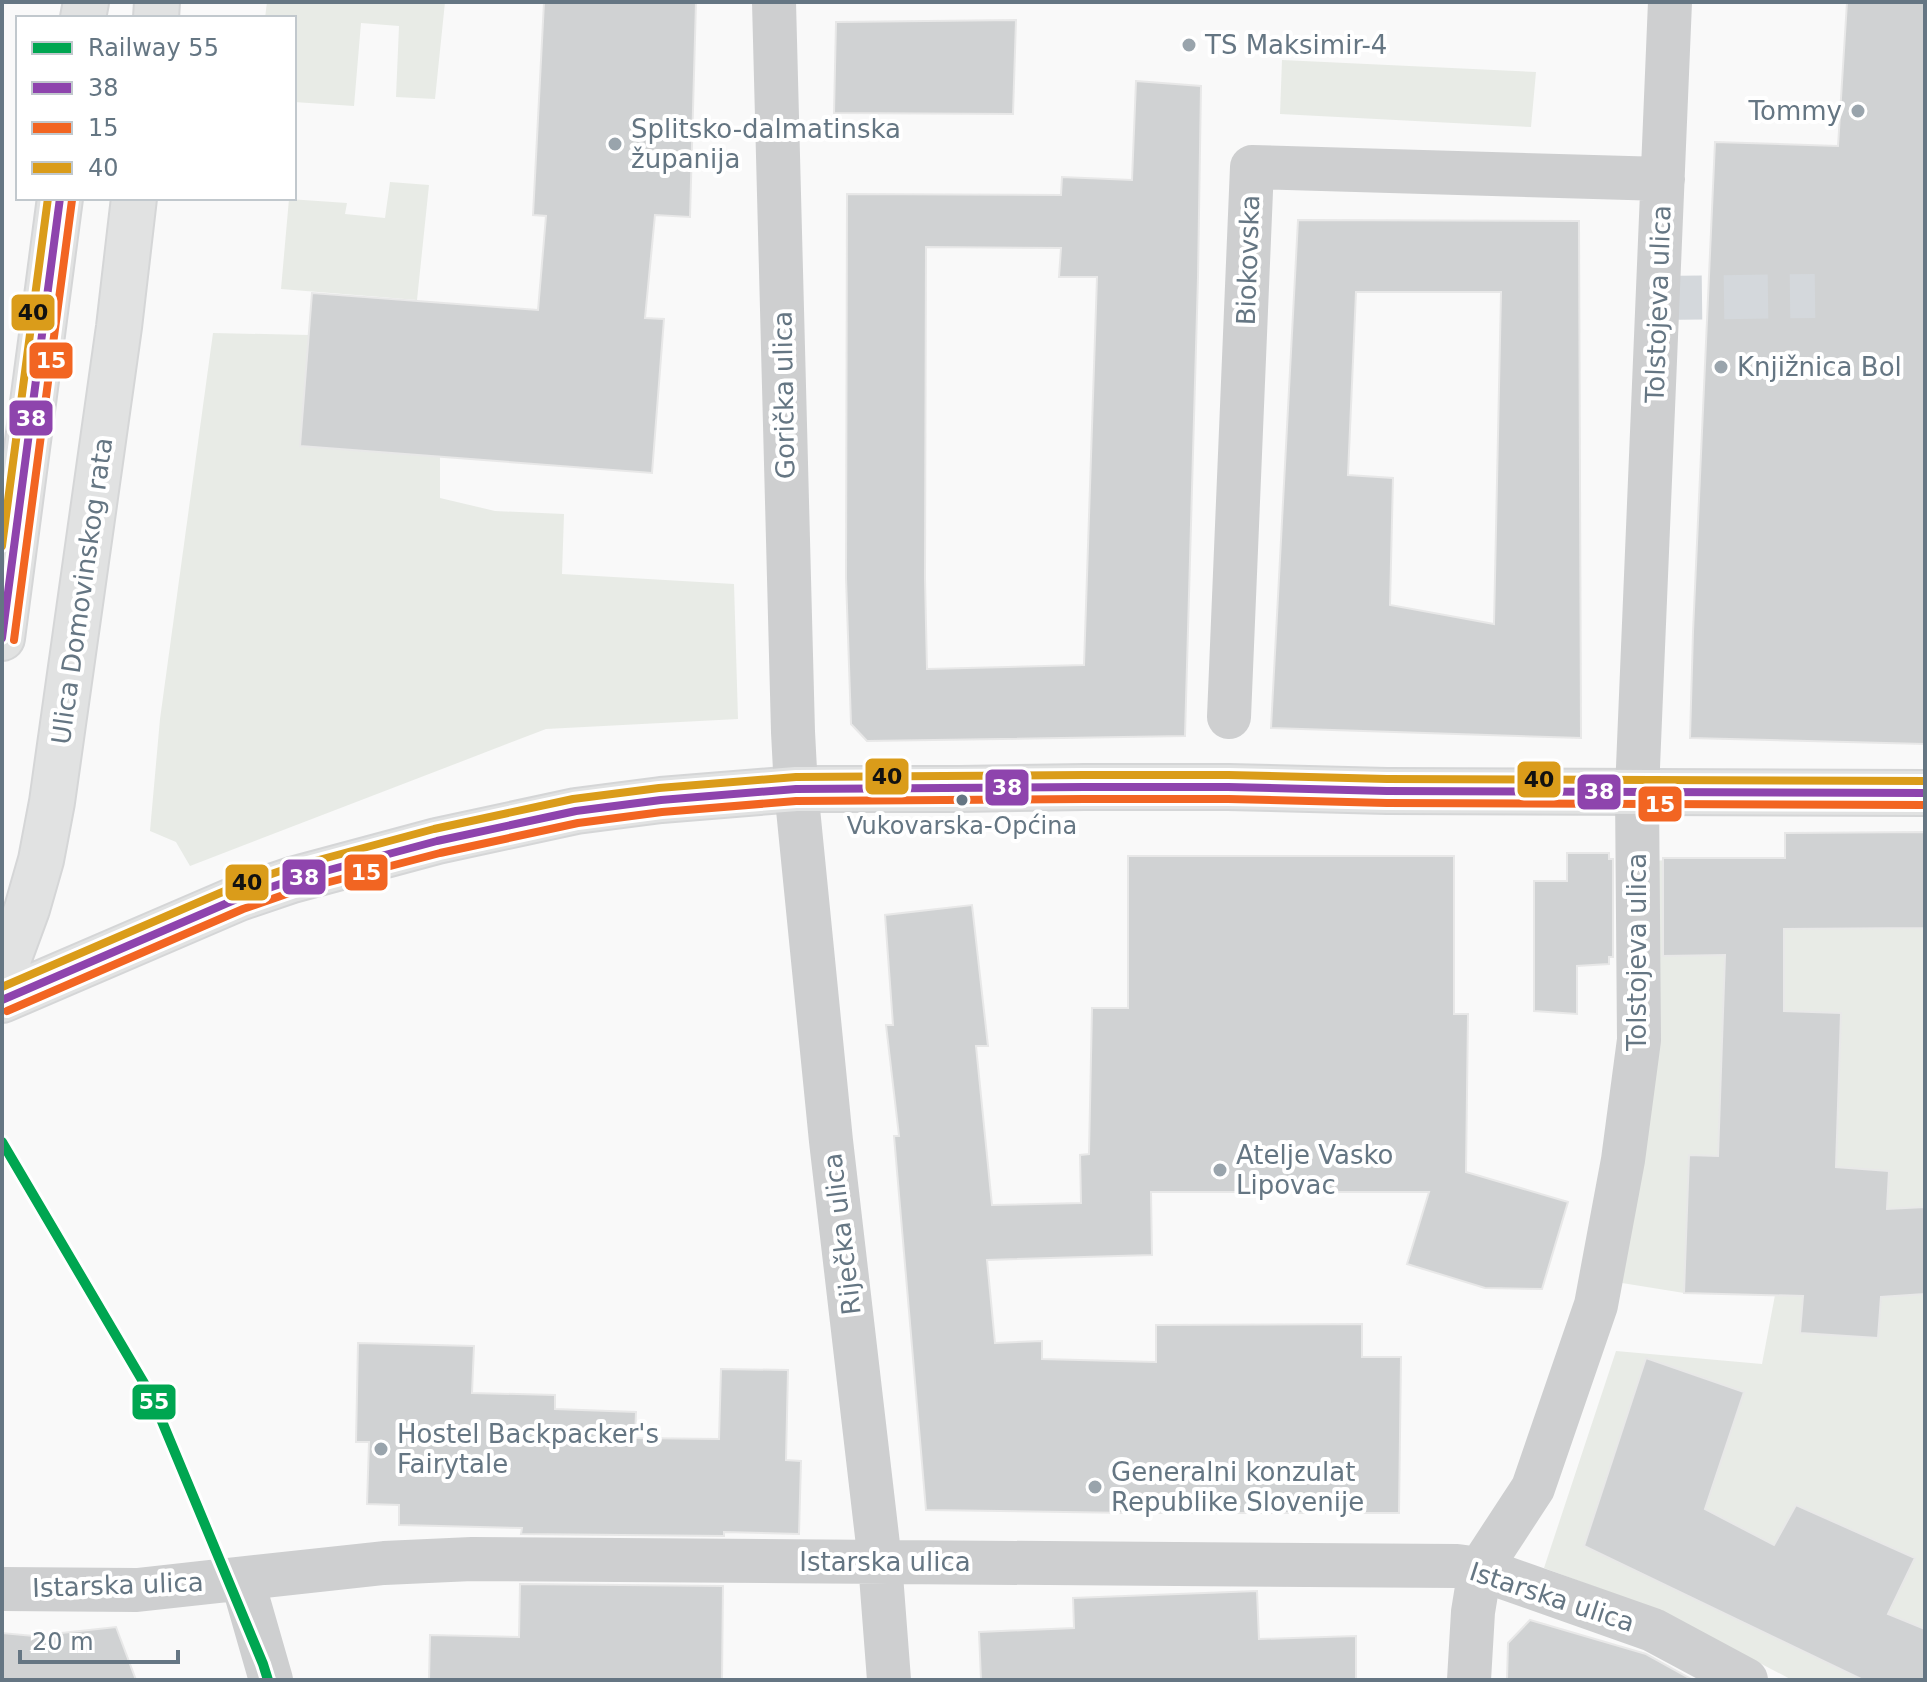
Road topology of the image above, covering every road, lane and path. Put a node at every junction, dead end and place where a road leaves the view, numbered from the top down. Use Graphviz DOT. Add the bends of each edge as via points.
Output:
graph roads {
  1 [pos="774,2"];
  2 [pos="1670,2"];
  3 [pos="1663,179"];
  4 [pos="60,200"];
  5 [pos="134,200"];
  6 [pos="2,638"];
  7 [pos="1229,717"];
  8 [pos="796,789"];
  9 [pos="1637,791"];
  10 [pos="1925,793"];
  11 [pos="2,977"];
  12 [pos="2,1000"];
  13 [pos="880,1562"];
  14 [pos="1480,1569"];
  15 [pos="242,1579"];
  16 [pos="2,1589"];
  17 [pos="271,1680"];
  18 [pos="889,1680"];
  19 [pos="1469,1680"];
  20 [pos="1746,1680"];
  1 -- 8 [label="street, Gorička ulica"];
  2 -- 3 [label="street, Tolstojeva ulica"];
  3 -- 7 [label="street, Biokovska" via="1252,167"];
  3 -- 9 [label="street, Tolstojeva ulica"];
  4 -- 6 [label="street"];
  5 -- 11 [label="street, Ulica Domovinskog rata" via="52,802 27,909"];
  8 -- 9 [label="street"];
  8 -- 12 [label="street" via="576,811 361,860 239,898"];
  8 -- 13 [label="street, Riječka ulica"];
  9 -- 10 [label="street"];
  9 -- 14 [label="street, Tolstojeva ulica" via="1639,1040 1596,1305 1533,1488"];
  13 -- 14 [label="street, Istarska ulica"];
  13 -- 15 [label="street, Istarska ulica" via="472,1559"];
  13 -- 18 [label="street, Riječka ulica"];
  14 -- 19 [label="street, Tolstojeva ulica"];
  14 -- 20 [label="street, Istarska ulica" via="1653,1630"];
  15 -- 16 [label="street, Istarska ulica" via="137,1590"];
  15 -- 17 [label="street"];
}
